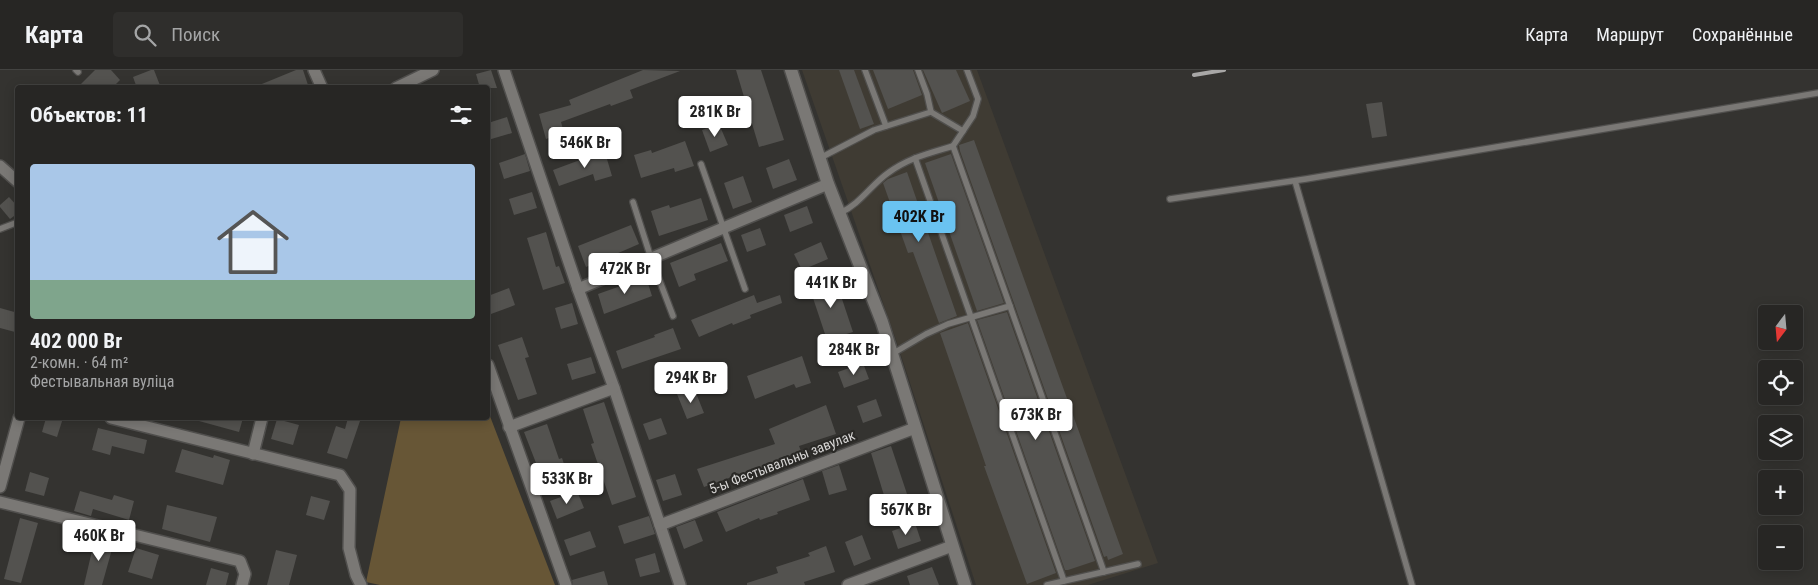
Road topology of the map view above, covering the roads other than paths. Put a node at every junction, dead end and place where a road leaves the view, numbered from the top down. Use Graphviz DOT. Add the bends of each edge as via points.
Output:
graph roads {
  1 [pos="314,70"];
  2 [pos="432,70"];
  3 [pos="504,70"];
  4 [pos="790,70"];
  5 [pos="865,70"];
  6 [pos="918,70"];
  7 [pos="967,70"];
  8 [pos="321,85"];
  9 [pos="402,85"];
  10 [pos="1818,93"];
  11 [pos="931,112"];
  12 [pos="886,126"];
  13 [pos="963,131"];
  14 [pos="954,146"];
  15 [pos="820,158"];
  16 [pos="915,158"];
  17 [pos="701,164"];
  18 [pos="0,166"];
  19 [pos="15,179"];
  20 [pos="1295,181"];
  21 [pos="828,184"];
  22 [pos="1170,199"];
  23 [pos="633,202"];
  24 [pos="840,213"];
  25 [pos="15,223"];
  26 [pos="723,228"];
  27 [pos="0,230"];
  28 [pos="651,258"];
  29 [pos="578,289"];
  30 [pos="745,289"];
  31 [pos="1010,306"];
  32 [pos="674,316"];
  33 [pos="971,317"];
  34 [pos="892,354"];
  35 [pos="490,370"];
  36 [pos="614,388"];
  37 [pos="18,420"];
  38 [pos="262,420"];
  39 [pos="145,421"];
  40 [pos="509,427"];
  41 [pos="915,428"];
  42 [pos="254,454"];
  43 [pos="0,487"];
  44 [pos="0,502"];
  45 [pos="660,525"];
  46 [pos="952,546"];
  47 [pos="1138,564"];
  48 [pos="1104,572"];
  49 [pos="1064,581"];
  50 [pos="242,585"];
  51 [pos="361,585"];
  52 [pos="566,585"];
  53 [pos="680,585"];
  54 [pos="848,585"];
  55 [pos="965,585"];
  56 [pos="1047,585"];
  57 [pos="1412,585"];
  1 -- 8 [label="street"];
  2 -- 9 [label="street"];
  3 -- 29 [label="street"];
  4 -- 15 [label="street"];
  5 -- 12 [label="lane"];
  6 -- 11 [label="lane"];
  7 -- 13 [label="lane" via="978,99 973,116"];
  10 -- 20 [label="lane"];
  11 -- 12 [label="lane"];
  11 -- 13 [label="lane"];
  12 -- 15 [label="lane"];
  13 -- 14 [label="lane"];
  14 -- 16 [label="lane"];
  14 -- 31 [label="lane"];
  15 -- 21 [label="street"];
  16 -- 24 [label="lane" via="886,173 852,206"];
  16 -- 33 [label="lane"];
  17 -- 26 [label="lane"];
  18 -- 19 [label="street"];
  20 -- 22 [label="lane"];
  20 -- 57 [label="lane"];
  21 -- 24 [label="street"];
  21 -- 26 [label="street"];
  23 -- 28 [label="lane"];
  24 -- 34 [label="street"];
  25 -- 27 [label="lane"];
  26 -- 28 [label="street"];
  26 -- 30 [label="lane"];
  28 -- 29 [label="street"];
  28 -- 32 [label="lane"];
  29 -- 36 [label="street"];
  31 -- 33 [label="lane"];
  31 -- 48 [label="lane"];
  33 -- 34 [label="lane" via="926,334"];
  33 -- 49 [label="lane"];
  34 -- 41 [label="street"];
  35 -- 40 [label="street"];
  36 -- 40 [label="street"];
  36 -- 45 [label="street"];
  37 -- 43 [label="street"];
  38 -- 42 [label="street"];
  39 -- 42 [label="street"];
  40 -- 52 [label="street"];
  41 -- 45 [label="street, 5-ы Фестывальны завулак"];
  41 -- 46 [label="street"];
  42 -- 51 [label="street" via="340,475 350,490 349,548"];
  44 -- 50 [label="street" via="240,561 244,574"];
  45 -- 53 [label="street"];
  46 -- 54 [label="street"];
  46 -- 55 [label="street"];
  47 -- 48 [label="lane"];
  48 -- 49 [label="lane"];
  49 -- 56 [label="lane"];
}
